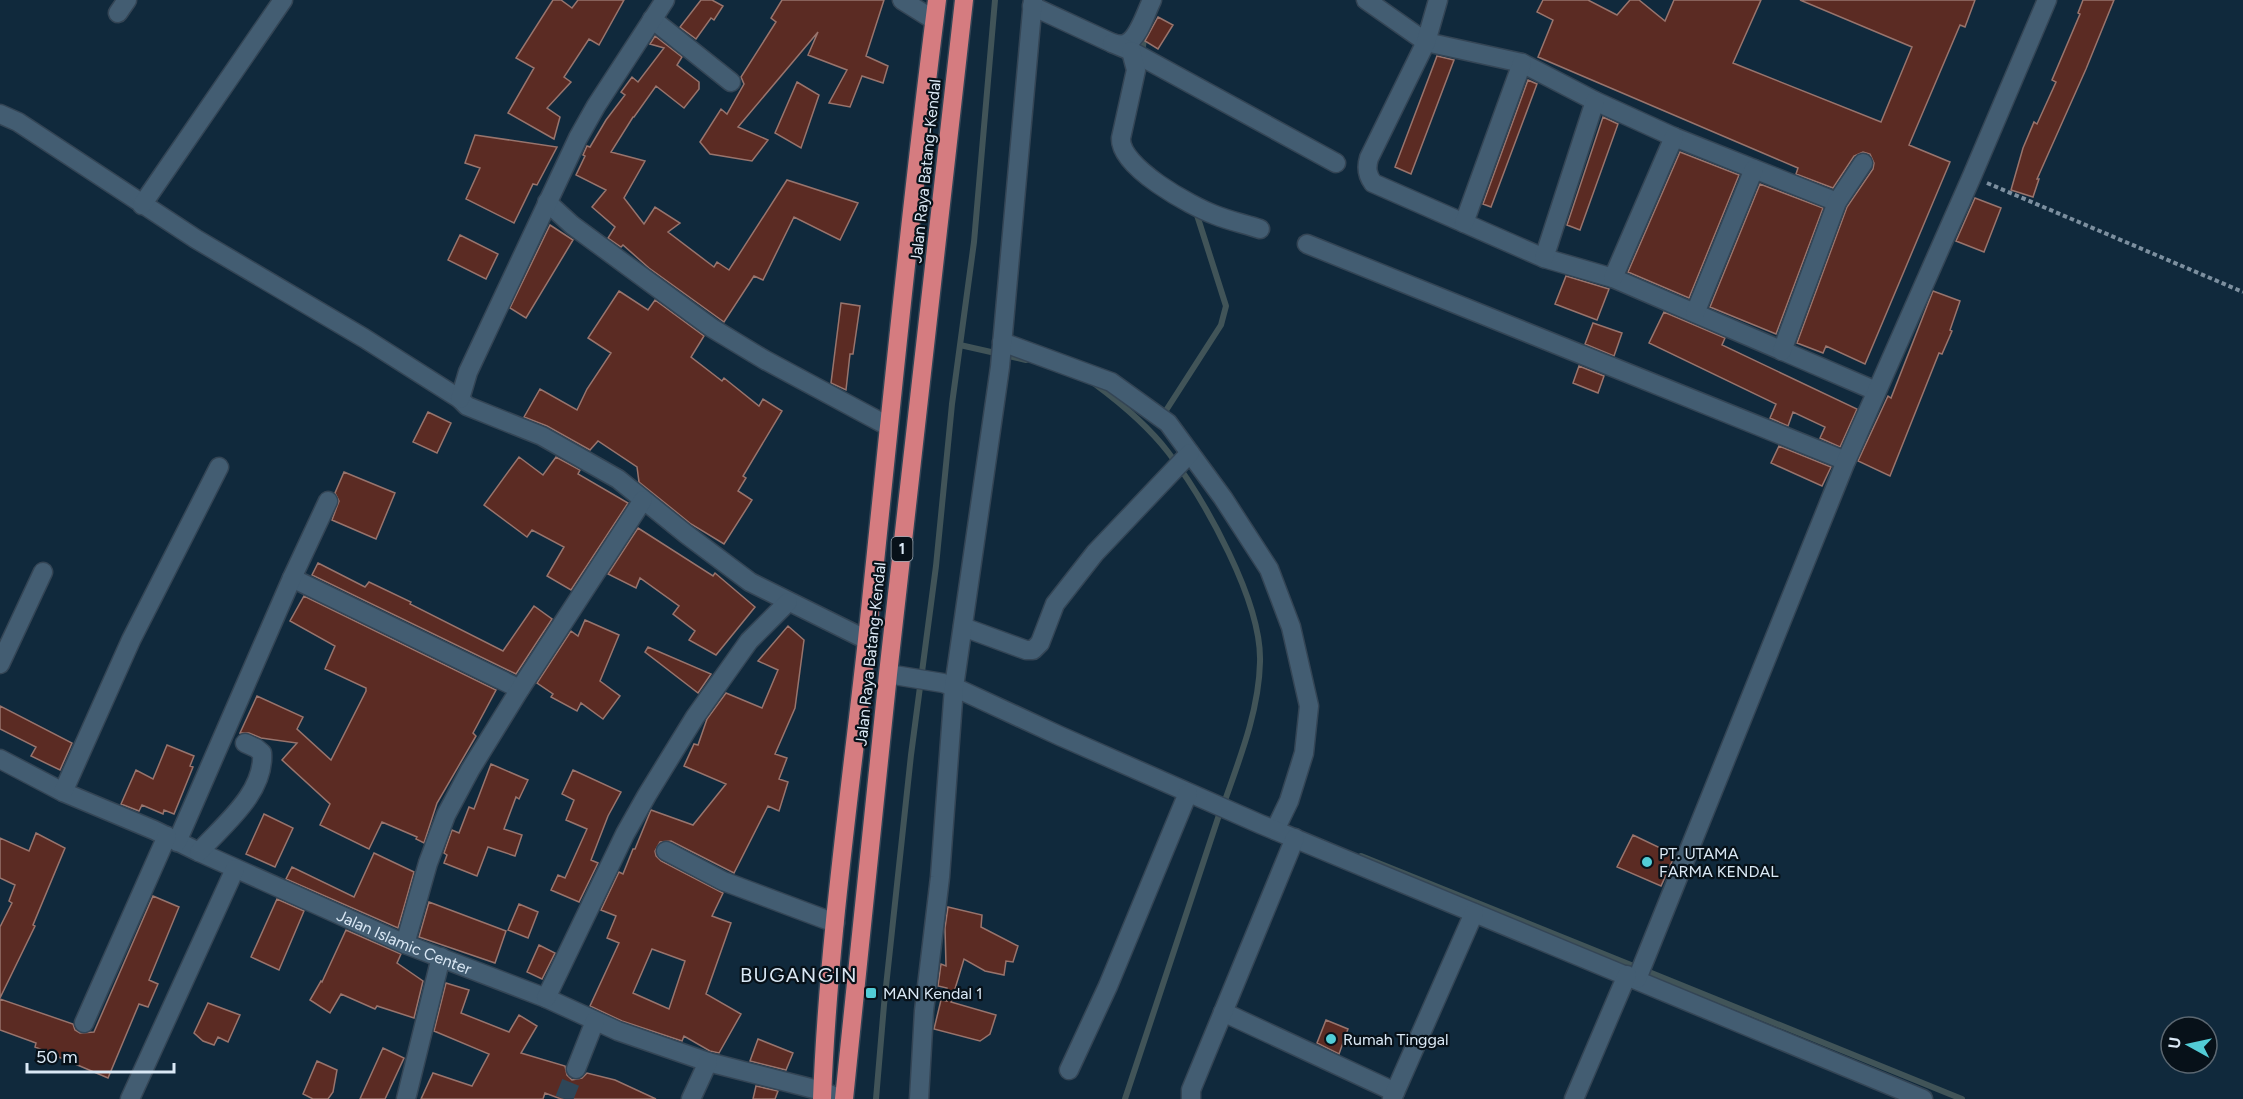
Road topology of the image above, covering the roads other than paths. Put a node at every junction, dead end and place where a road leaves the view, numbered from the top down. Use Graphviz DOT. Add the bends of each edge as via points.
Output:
graph roads {
  1 [pos="283,0"];
  2 [pos="665,0"];
  3 [pos="902,0"];
  4 [pos="937,0"];
  5 [pos="964,0"];
  6 [pos="1152,0"];
  7 [pos="1366,0"];
  8 [pos="1438,0"];
  9 [pos="2047,0"];
  10 [pos="1033,3"];
  11 [pos="652,19"];
  12 [pos="934,20"];
  13 [pos="1426,42"];
  14 [pos="1112,44"];
  15 [pos="1131,51"];
  16 [pos="1522,63"];
  17 [pos="732,82"];
  18 [pos="1596,101"];
  19 [pos="0,114"];
  20 [pos="1674,137"];
  21 [pos="1336,163"];
  22 [pos="1863,163"];
  23 [pos="1754,169"];
  24 [pos="548,202"];
  25 [pos="1837,202"];
  26 [pos="142,205"];
  27 [pos="1464,224"];
  28 [pos="1260,229"];
  29 [pos="1307,244"];
  30 [pos="1544,258"];
  31 [pos="1613,278"];
  32 [pos="1695,313"];
  33 [pos="1002,345"];
  34 [pos="1782,351"];
  35 [pos="1876,392"];
  36 [pos="460,399"];
  37 [pos="888,426"];
  38 [pos="1186,456"];
  39 [pos="1846,461"];
  40 [pos="219,468"];
  41 [pos="328,501"];
  42 [pos="643,501"];
  43 [pos="42,572"];
  44 [pos="292,578"];
  45 [pos="788,602"];
  46 [pos="963,627"];
  47 [pos="867,640"];
  48 [pos="0,664"];
  49 [pos="888,674"];
  50 [pos="949,685"];
  51 [pos="520,689"];
  52 [pos="245,743"];
  53 [pos="0,759"];
  54 [pos="63,792"];
  55 [pos="1188,792"];
  56 [pos="1275,830"];
  57 [pos="1295,838"];
  58 [pos="172,839"];
  59 [pos="666,851"];
  60 [pos="199,852"];
  61 [pos="235,869"];
  62 [pos="1474,914"];
  63 [pos="835,923"];
  64 [pos="405,944"];
  65 [pos="441,957"];
  66 [pos="1632,977"];
  67 [pos="546,998"];
  68 [pos="1223,1012"];
  69 [pos="595,1021"];
  70 [pos="84,1023"];
  71 [pos="708,1062"];
  72 [pos="576,1069"];
  73 [pos="1069,1070"];
  74 [pos="1891,1094"];
  75 [pos="822,1095"];
  76 [pos="1393,1096"];
  77 [pos="130,1099"];
  78 [pos="406,1099"];
  79 [pos="691,1099"];
  80 [pos="843,1099"];
  81 [pos="919,1099"];
  82 [pos="1191,1099"];
  83 [pos="1574,1099"];
  84 [pos="1923,1099"];
  1 -- 26 [label="street"];
  2 -- 11 [label="street"];
  3 -- 12 [label="street"];
  4 -- 12 [label="highway, Jalan Raya Batang-Kendal / 1"];
  5 -- 49 [label="highway, Jalan Raya Batang-Kendal / 1"];
  6 -- 14 [label="street" via="1127,43"];
  7 -- 13 [label="street"];
  8 -- 13 [label="street"];
  9 -- 35 [label="street"];
  10 -- 14 [label="street"];
  10 -- 33 [label="street"];
  11 -- 17 [label="street"];
  11 -- 24 [label="street" via="596,106"];
  12 -- 37 [label="highway, Jalan Raya Batang-Kendal / 1"];
  13 -- 16 [label="street"];
  13 -- 27 [label="street" via="1369,158 1369,176 1380,188"];
  14 -- 15 [label="street"];
  15 -- 21 [label="street"];
  15 -- 28 [label="street" via="1136,70 1121,138 1124,153 1151,181 1214,215"];
  16 -- 18 [label="street"];
  16 -- 27 [label="street"];
  18 -- 20 [label="street"];
  18 -- 30 [label="street"];
  19 -- 26 [label="street"];
  20 -- 23 [label="street"];
  20 -- 31 [label="street"];
  22 -- 25 [label="street"];
  23 -- 25 [label="street"];
  23 -- 32 [label="street"];
  24 -- 36 [label="street" via="468,372"];
  24 -- 37 [label="street" via="572,225 712,328"];
  25 -- 34 [label="street"];
  26 -- 36 [label="street"];
  27 -- 30 [label="street"];
  29 -- 39 [label="street"];
  30 -- 31 [label="street"];
  31 -- 32 [label="street"];
  32 -- 34 [label="street"];
  33 -- 38 [label="street" via="1111,382 1168,423"];
  33 -- 46 [label="street"];
  34 -- 35 [label="street"];
  35 -- 39 [label="street"];
  36 -- 42 [label="street" via="467,406 542,436 618,479"];
  37 -- 47 [label="highway, Jalan Raya Batang-Kendal / 1"];
  38 -- 46 [label="street" via="1095,553 1055,604 1040,643 1033,650"];
  38 -- 56 [label="street" via="1223,498 1269,569 1292,627 1309,706 1304,753"];
  39 -- 66 [label="street"];
  40 -- 54 [label="street" via="131,640"];
  41 -- 44 [label="street"];
  42 -- 45 [label="street" via="750,582"];
  42 -- 51 [label="street"];
  43 -- 48 [label="street"];
  44 -- 51 [label="street"];
  44 -- 58 [label="street"];
  45 -- 47 [label="street"];
  45 -- 67 [label="street" via="749,641 695,717 647,795"];
  46 -- 50 [label="street"];
  47 -- 63 [label="highway, Jalan Raya Batang-Kendal / 1"];
  49 -- 50 [label="street"];
  49 -- 80 [label="highway, Jalan Raya Batang-Kendal / 1"];
  50 -- 55 [label="street"];
  50 -- 81 [label="street" via="940,877 924,1011"];
  51 -- 64 [label="street" via="446,815"];
  52 -- 60 [label="street" via="262,753 261,775 240,809"];
  53 -- 54 [label="street, Jalan Islamic Center"];
  54 -- 58 [label="street, Jalan Islamic Center"];
  55 -- 56 [label="street"];
  55 -- 73 [label="street"];
  56 -- 57 [label="street"];
  57 -- 62 [label="street"];
  57 -- 68 [label="street"];
  58 -- 60 [label="street, Jalan Islamic Center"];
  58 -- 70 [label="street"];
  59 -- 63 [label="street" via="723,881"];
  60 -- 61 [label="street, Jalan Islamic Center"];
  61 -- 64 [label="street, Jalan Islamic Center"];
  61 -- 77 [label="street"];
  62 -- 66 [label="street"];
  62 -- 76 [label="street"];
  63 -- 75 [label="highway, Jalan Raya Batang-Kendal / 1"];
  64 -- 65 [label="street, Jalan Islamic Center"];
  65 -- 67 [label="street, Jalan Islamic Center"];
  65 -- 78 [label="street"];
  66 -- 74 [label="street"];
  66 -- 83 [label="street"];
  67 -- 69 [label="street, Jalan Islamic Center"];
  68 -- 76 [label="street"];
  68 -- 82 [label="street" via="1191,1090"];
  69 -- 71 [label="street, Jalan Islamic Center"];
  69 -- 72 [label="street"];
  71 -- 75 [label="street, Jalan Islamic Center"];
  71 -- 79 [label="street"];
  74 -- 84 [label="street"];
  75 -- 80 [label="street, Jalan Islamic Center"];
}
